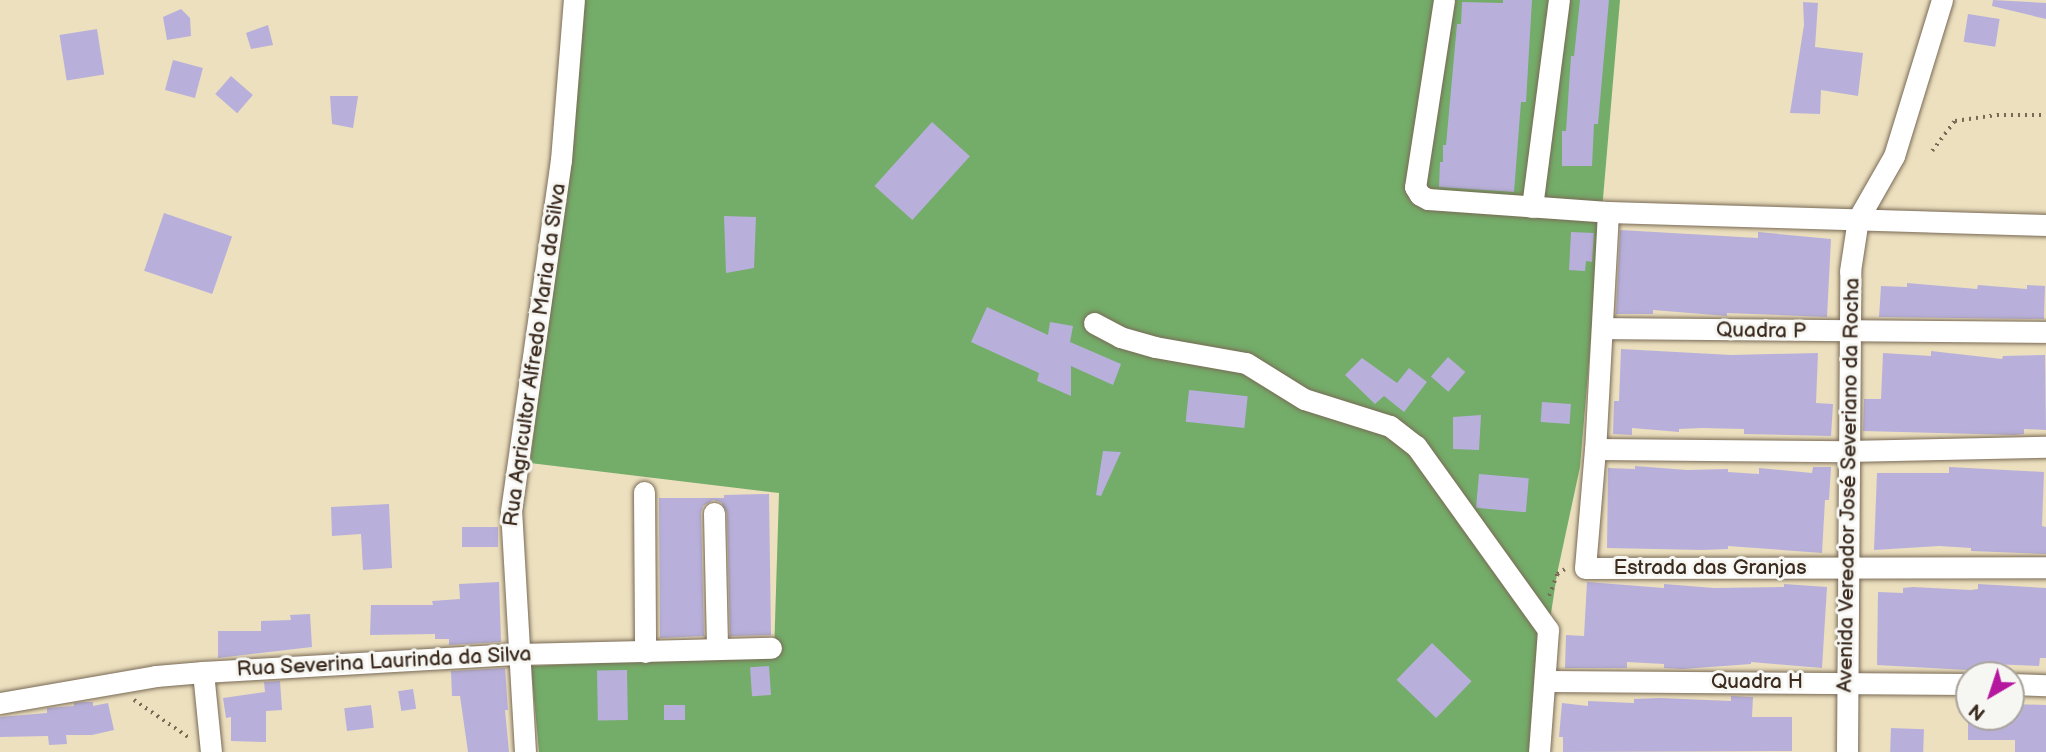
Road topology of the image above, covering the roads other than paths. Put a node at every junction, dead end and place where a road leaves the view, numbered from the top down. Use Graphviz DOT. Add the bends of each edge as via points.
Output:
graph roads {
  1 [pos="574,0"];
  2 [pos="1444,0"];
  3 [pos="1559,0"];
  4 [pos="1942,0"];
  5 [pos="1532,207"];
  6 [pos="1608,212"];
  7 [pos="1858,219"];
  8 [pos="2046,225"];
  9 [pos="1094,323"];
  10 [pos="1603,328"];
  11 [pos="1849,332"];
  12 [pos="2046,332"];
  13 [pos="2046,447"];
  14 [pos="1595,449"];
  15 [pos="1847,451"];
  16 [pos="644,492"];
  17 [pos="714,513"];
  18 [pos="1848,567"];
  19 [pos="2046,567"];
  20 [pos="771,648"];
  21 [pos="717,649"];
  22 [pos="645,652"];
  23 [pos="519,654"];
  24 [pos="203,672"];
  25 [pos="1546,681"];
  26 [pos="1846,682"];
  27 [pos="1955,684"];
  28 [pos="2025,684"];
  29 [pos="2046,685"];
  30 [pos="0,703"];
  31 [pos="205,749"];
  32 [pos="525,752"];
  33 [pos="1539,752"];
  34 [pos="1847,752"];
  1 -- 23 [label="street, Rua Agricultor Alfredo Maria da Silva" via="561,160 511,511"];
  2 -- 5 [label="street" via="1415,187 1428,200"];
  3 -- 5 [label="street"];
  4 -- 7 [label="street" via="1894,156"];
  5 -- 6 [label="street"];
  6 -- 7 [label="street"];
  6 -- 10 [label="street"];
  7 -- 8 [label="street"];
  7 -- 11 [label="street, Avenida Vereador José Severiano da Rocha" via="1850,271"];
  9 -- 25 [label="street" via="1154,347 1246,363 1304,399 1405,435 1433,465 1548,630"];
  10 -- 11 [label="street, Quadra P"];
  10 -- 14 [label="street"];
  11 -- 12 [label="street, Quadra P"];
  11 -- 15 [label="street, Avenida Vereador José Severiano da Rocha"];
  13 -- 15 [label="street"];
  14 -- 15 [label="street"];
  14 -- 18 [label="street, Estrada das Granjas" via="1585,568"];
  15 -- 18 [label="street, Avenida Vereador José Severiano da Rocha"];
  16 -- 22 [label="street"];
  17 -- 21 [label="street"];
  18 -- 19 [label="street, Estrada das Granjas"];
  18 -- 26 [label="street, Avenida Vereador José Severiano da Rocha"];
  20 -- 21 [label="street, Rua Severina Laurinda da Silva"];
  21 -- 22 [label="street, Rua Severina Laurinda da Silva"];
  22 -- 23 [label="street, Rua Severina Laurinda da Silva"];
  23 -- 24 [label="street, Rua Severina Laurinda da Silva"];
  23 -- 32 [label="street, Rua Agricultor Alfredo Maria da Silva"];
  24 -- 30 [label="street, Rua Severina Laurinda da Silva"];
  24 -- 31 [label="street"];
  25 -- 26 [label="street, Quadra H"];
  25 -- 33 [label="street"];
  26 -- 27 [label="street, Quadra H"];
  26 -- 34 [label="street, Avenida Vereador José Severiano da Rocha"];
  28 -- 29 [label="street"];
}
